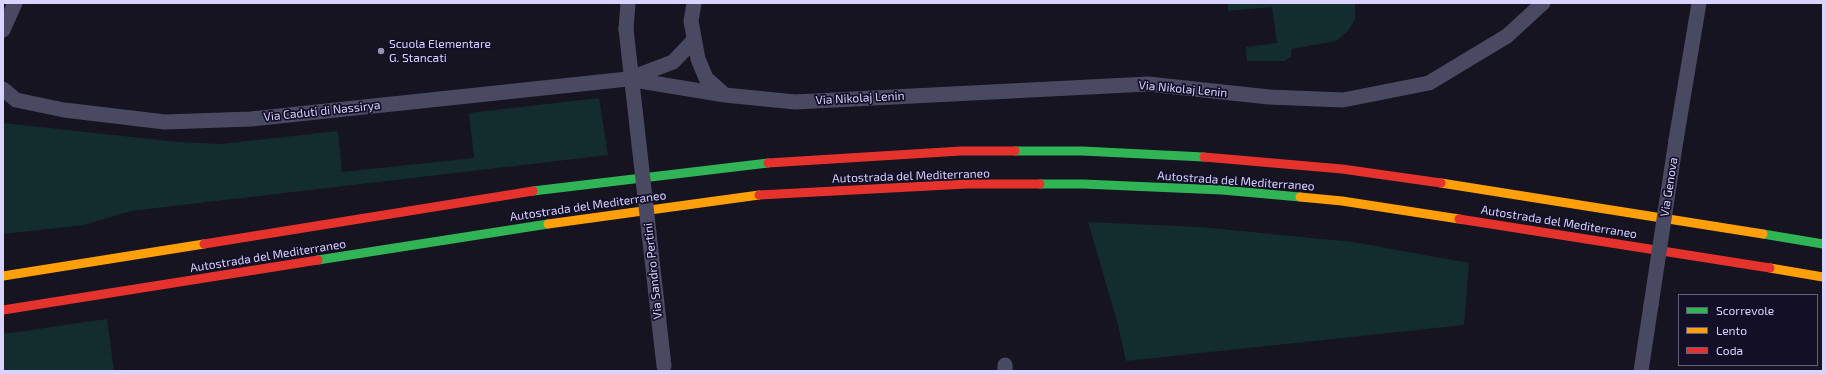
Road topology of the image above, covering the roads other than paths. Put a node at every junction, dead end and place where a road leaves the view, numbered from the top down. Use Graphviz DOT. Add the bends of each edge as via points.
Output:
graph roads {
  1 [pos="11,3"];
  2 [pos="14,3"];
  3 [pos="628,3"];
  4 [pos="694,3"];
  5 [pos="1543,3"];
  6 [pos="1699,3"];
  7 [pos="3,13"];
  8 [pos="3,30"];
  9 [pos="694,40"];
  10 [pos="628,79"];
  11 [pos="3,89"];
  12 [pos="725,94"];
  13 [pos="10,99"];
  14 [pos="1823,244"];
  15 [pos="3,276"];
  16 [pos="1823,277"];
  17 [pos="3,310"];
  18 [pos="664,369"];
  19 [pos="1641,371"];
  1 -- 7 [label="street"];
  2 -- 8 [label="street"];
  3 -- 18 [label="street, Via Sandro Pertini, bridge" via="626,29"];
  4 -- 9 [label="street" via="691,21"];
  5 -- 12 [label="street, Via Nikolaj Lenin" via="1507,36 1430,83 1343,100 1270,97 1148,84 795,102"];
  6 -- 19 [label="street, Via Genova, bridge"];
  9 -- 10 [label="street, Via Caduti di Nassirya" via="673,62"];
  9 -- 12 [label="street" via="706,78"];
  10 -- 12 [label="street, Via Caduti di Nassirya"];
  10 -- 13 [label="street, Via Caduti di Nassirya" via="251,119 165,122 64,110"];
  11 -- 13 [label="street, Via Caduti di Nassirya"];
  14 -- 15 [label="highway, Autostrada del Mediterraneo" via="1342,169 1220,158 1090,151 961,151 756,164 520,193"];
  16 -- 17 [label="highway, Autostrada del Mediterraneo" via="1342,201 1222,190 1083,184 967,184 756,195 524,227"];
}
